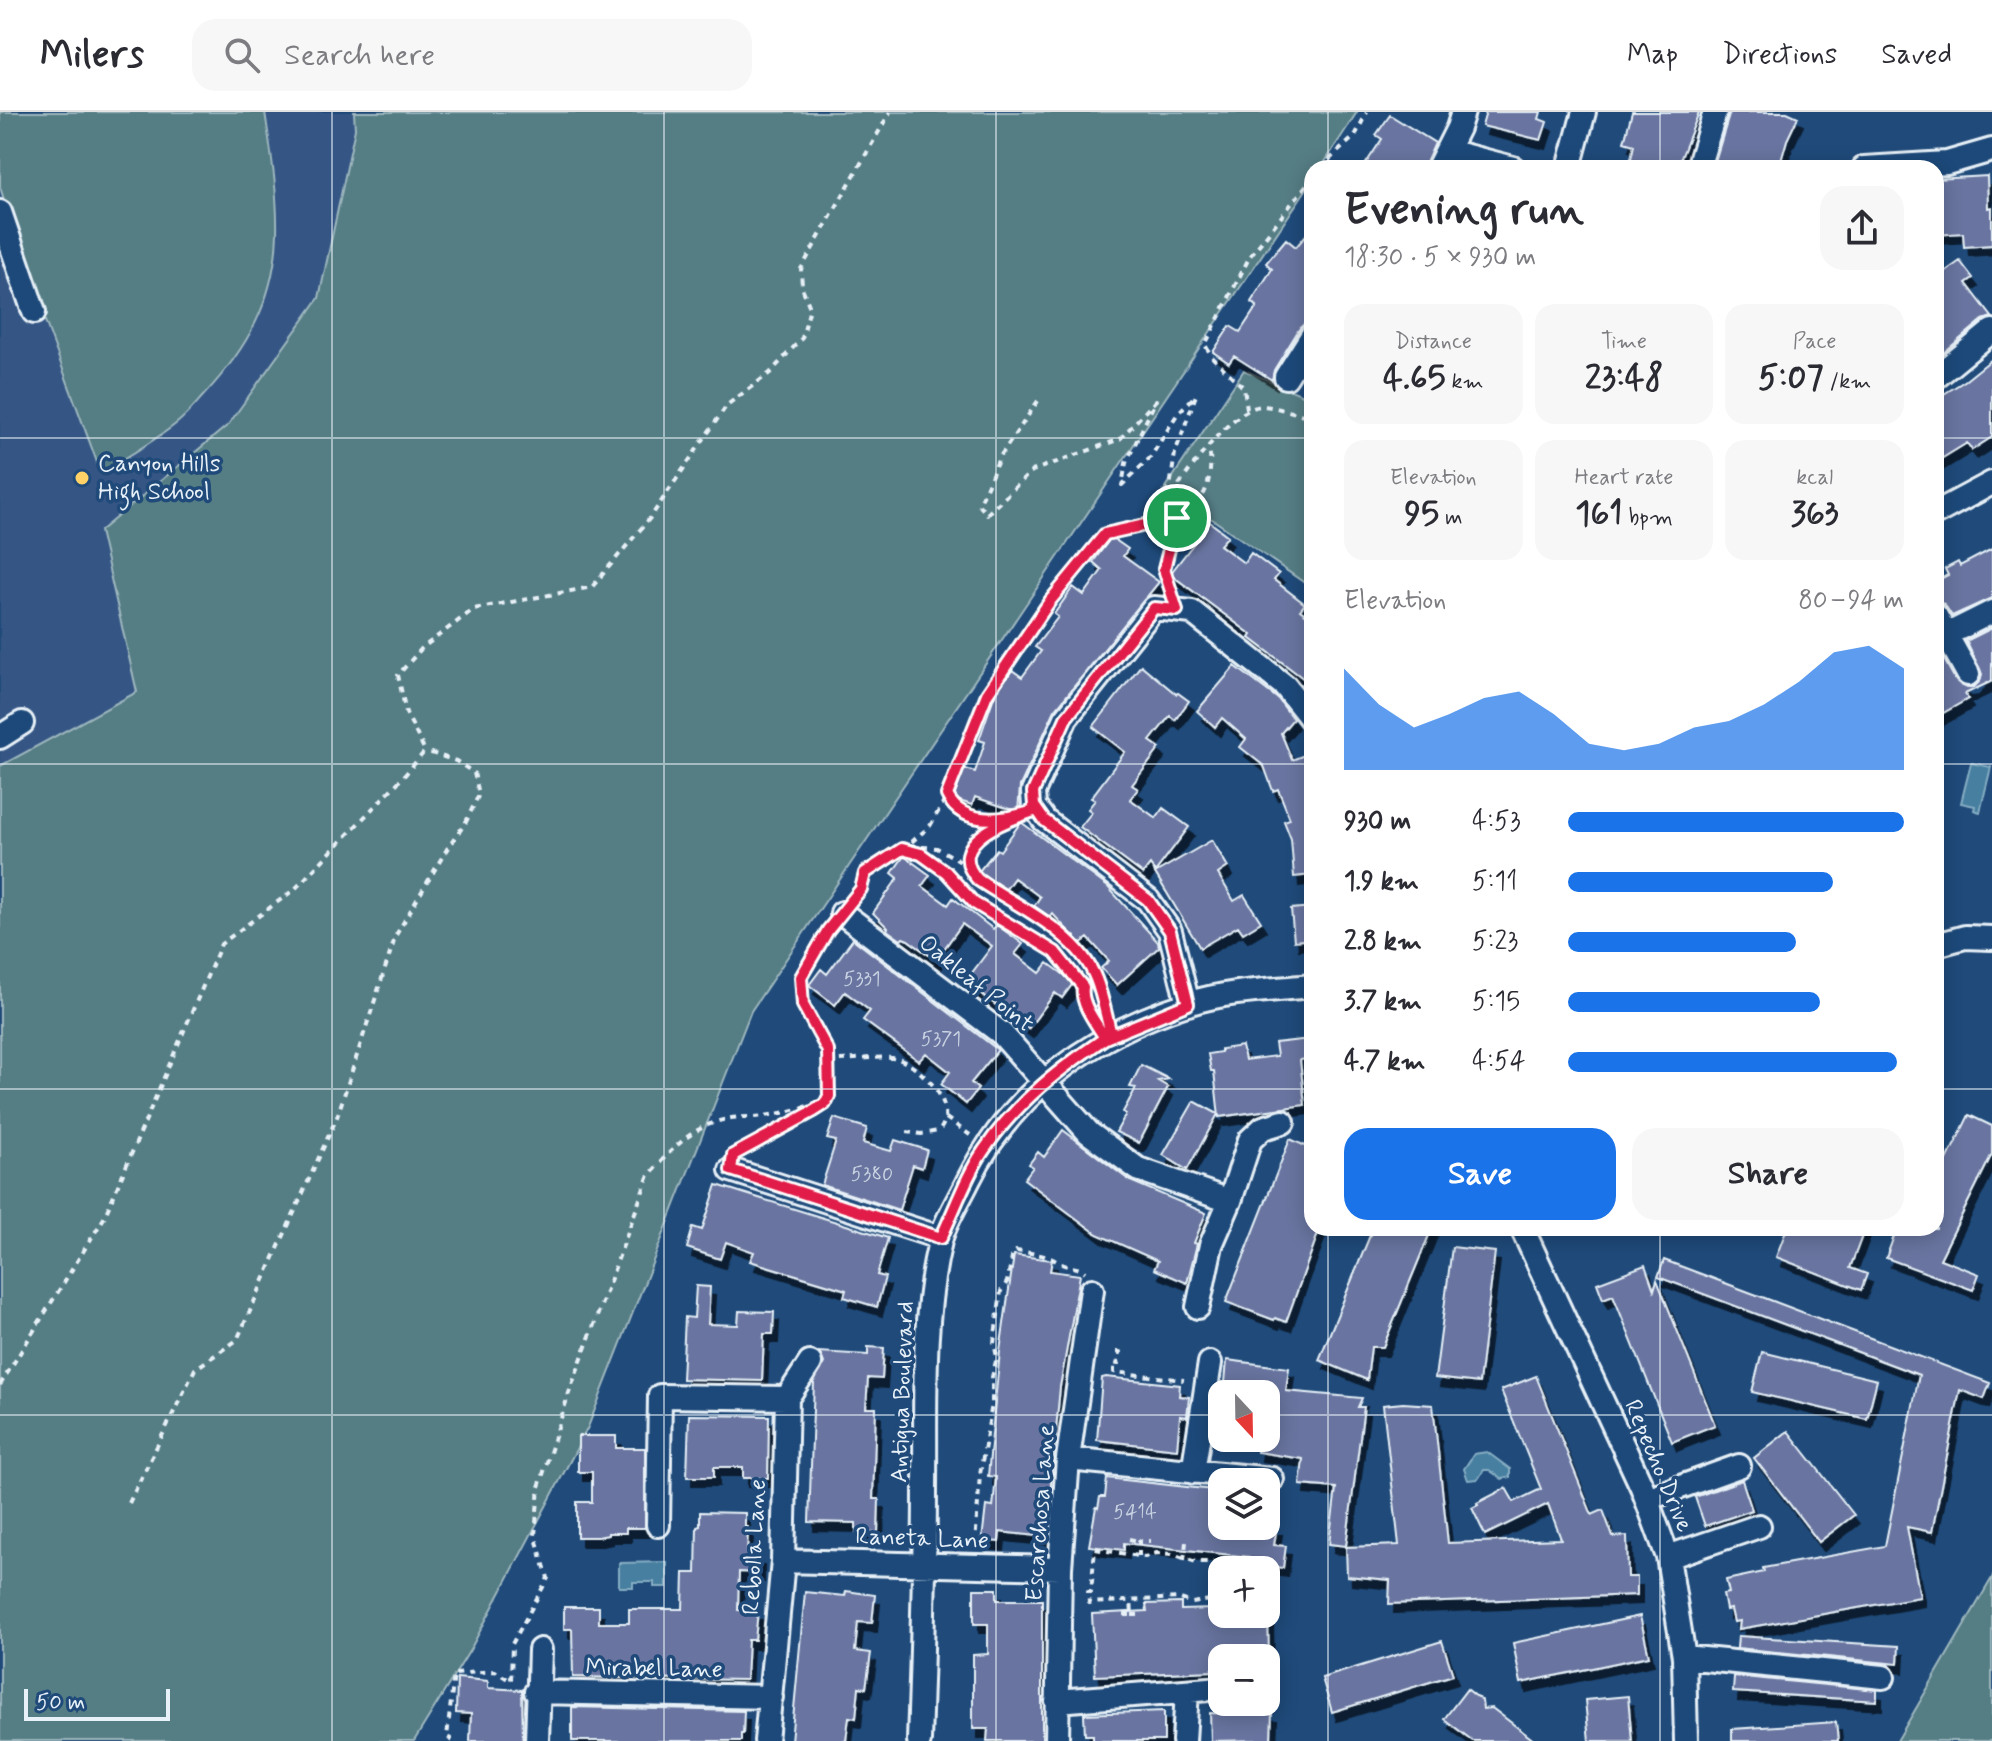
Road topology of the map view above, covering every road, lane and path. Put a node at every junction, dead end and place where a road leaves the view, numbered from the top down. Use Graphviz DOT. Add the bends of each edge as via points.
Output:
graph roads {
  1 [pos="890,112"];
  2 [pos="1367,112"];
  3 [pos="1463,112"];
  4 [pos="1584,112"];
  5 [pos="1715,112"];
  6 [pos="1992,150"];
  7 [pos="1329,160"];
  8 [pos="1442,160"];
  9 [pos="1571,160"];
  10 [pos="1700,160"];
  11 [pos="1944,163"];
  12 [pos="1304,188"];
  13 [pos="0,212"];
  14 [pos="34,312"];
  15 [pos="1992,331"];
  16 [pos="1304,349"];
  17 [pos="1944,370"];
  18 [pos="1286,377"];
  19 [pos="1038,401"];
  20 [pos="1247,409"];
  21 [pos="1304,415"];
  22 [pos="1209,448"];
  23 [pos="1992,483"];
  24 [pos="1944,509"];
  25 [pos="1177,518"];
  26 [pos="1177,610"];
  27 [pos="1992,612"];
  28 [pos="1944,625"];
  29 [pos="1944,631"];
  30 [pos="1968,674"];
  31 [pos="1304,710"];
  32 [pos="22,723"];
  33 [pos="0,737"];
  34 [pos="425,751"];
  35 [pos="947,795"];
  36 [pos="1035,801"];
  37 [pos="1007,820"];
  38 [pos="904,848"];
  39 [pos="969,871"];
  40 [pos="842,913"];
  41 [pos="1992,938"];
  42 [pos="1944,943"];
  43 [pos="1304,987"];
  44 [pos="1188,1004"];
  45 [pos="1108,1036"];
  46 [pos="828,1060"];
  47 [pos="1044,1082"];
  48 [pos="829,1096"];
  49 [pos="946,1118"];
  50 [pos="1283,1122"];
  51 [pos="907,1132"];
  52 [pos="987,1146"];
  53 [pos="731,1170"];
  54 [pos="1230,1201"];
  55 [pos="1526,1236"];
  56 [pos="941,1238"];
  57 [pos="1092,1290"];
  58 [pos="1198,1307"];
  59 [pos="1117,1352"];
  60 [pos="810,1363"];
  61 [pos="1210,1363"];
  62 [pos="1184,1380"];
  63 [pos="0,1385"];
  64 [pos="787,1398"];
  65 [pos="1068,1459"];
  66 [pos="1739,1466"];
  67 [pos="1193,1472"];
  68 [pos="1208,1473"];
  69 [pos="1647,1499"];
  70 [pos="129,1503"];
  71 [pos="658,1525"];
  72 [pos="1759,1526"];
  73 [pos="1129,1539"];
  74 [pos="1139,1541"];
  75 [pos="1151,1541"];
  76 [pos="1186,1542"];
  77 [pos="975,1545"];
  78 [pos="1139,1556"];
  79 [pos="1668,1557"];
  80 [pos="1184,1560"];
  81 [pos="783,1561"];
  82 [pos="1208,1563"];
  83 [pos="925,1566"];
  84 [pos="1060,1568"];
  85 [pos="1131,1599"];
  86 [pos="1208,1600"];
  87 [pos="1124,1615"];
  88 [pos="1132,1615"];
  89 [pos="1143,1615"];
  90 [pos="540,1650"];
  91 [pos="1684,1657"];
  92 [pos="1883,1677"];
  93 [pos="1208,1689"];
  94 [pos="1187,1691"];
  95 [pos="536,1692"];
  96 [pos="771,1697"];
  97 [pos="1057,1701"];
  98 [pos="451,1740"];
  99 [pos="537,1741"];
  100 [pos="766,1741"];
  101 [pos="919,1741"];
  102 [pos="1057,1741"];
  103 [pos="1184,1741"];
  104 [pos="1686,1741"];
  1 -- 34 [label="path" via="801,269 810,308 802,338 770,373 727,405 650,518 592,587 474,609 422,648 398,675 406,713"];
  2 -- 7 [label="path" via="1355,136"];
  3 -- 8 [label="street"];
  4 -- 9 [label="street"];
  5 -- 10 [label="street"];
  6 -- 11 [label="street"];
  12 -- 20 [label="path" via="1250,256 1205,345 1244,388"];
  13 -- 14 [label="street"];
  15 -- 17 [label="street"];
  16 -- 18 [label="street"];
  19 -- 22 [label="path" via="999,458 979,505 987,514 1032,471 1120,439 1156,400 1126,463 1122,485 1150,458 1196,395 1175,453 1167,502"];
  20 -- 21 [label="path" via="1263,406"];
  20 -- 22 [label="path"];
  22 -- 25 [label="path" via="1203,495"];
  23 -- 24 [label="street"];
  25 -- 26 [label="path" via="1164,569"];
  25 -- 35 [label="path" via="1105,534 1050,601 987,694"];
  26 -- 31 [label="street" via="1192,612 1285,686"];
  26 -- 36 [label="street" via="1154,608 1066,718"];
  27 -- 28 [label="street"];
  29 -- 30 [label="street"];
  32 -- 33 [label="street"];
  34 -- 63 [label="path" via="295,889 221,944 104,1218"];
  34 -- 70 [label="path" via="474,773 479,794 396,935 337,1117 237,1340 195,1369"];
  35 -- 37 [label="path" via="969,816"];
  35 -- 38 [label="path" via="930,826"];
  36 -- 37 [label="path"];
  36 -- 44 [label="street" via="1044,820 1148,900 1170,931"];
  37 -- 39 [label="path" via="983,832 974,844"];
  38 -- 39 [label="path" via="937,848"];
  38 -- 40 [label="path" via="865,873 861,889"];
  38 -- 45 [label="path" via="946,872 974,903 1055,952 1083,987 1086,1004"];
  39 -- 45 [label="path" via="1046,923 1089,966"];
  40 -- 46 [label="path" via="801,977 803,1005"];
  40 -- 47 [label="street, Oakleaf Point" via="1002,1034"];
  41 -- 42 [label="street"];
  43 -- 44 [label="street, Antigua Boulevard"];
  44 -- 45 [label="street, Antigua Boulevard"];
  45 -- 47 [label="street, Antigua Boulevard"];
  46 -- 48 [label="path"];
  46 -- 49 [label="path" via="897,1059 939,1093"];
  47 -- 52 [label="street, Antigua Boulevard"];
  47 -- 54 [label="street, Oakleaf Point" via="1089,1133 1138,1169"];
  48 -- 53 [label="path" via="814,1111 733,1155"];
  48 -- 98 [label="path" via="766,1116 726,1119 694,1132 648,1177 539,1487 535,1535 548,1578 512,1644 511,1681 495,1671 454,1674 447,1737"];
  49 -- 51 [label="path" via="939,1131"];
  49 -- 52 [label="path"];
  50 -- 54 [label="street" via="1263,1128 1250,1140"];
  52 -- 56 [label="street, Antigua Boulevard"];
  53 -- 56 [label="street"];
  54 -- 58 [label="street" via="1211,1245"];
  55 -- 69 [label="street, Repecho Drive"];
  56 -- 83 [label="street, Antigua Boulevard" via="926,1330"];
  57 -- 65 [label="street, Escarchosa Lane"];
  57 -- 77 [label="path" via="1081,1268 1051,1256 1013,1253 994,1343 997,1357"];
  59 -- 62 [label="path" via="1114,1372"];
  60 -- 64 [label="street"];
  61 -- 67 [label="street"];
  64 -- 71 [label="street" via="660,1396"];
  64 -- 81 [label="street, Rebolla Lane"];
  65 -- 67 [label="street"];
  65 -- 84 [label="street, Escarchosa Lane"];
  66 -- 69 [label="street"];
  67 -- 68 [label="street"];
  69 -- 79 [label="street, Repecho Drive"];
  72 -- 79 [label="street"];
  73 -- 74 [label="path"];
  74 -- 75 [label="path"];
  74 -- 78 [label="path"];
  76 -- 80 [label="path"];
  78 -- 80 [label="path" via="1172,1554"];
  78 -- 85 [label="path" via="1095,1549 1089,1603"];
  79 -- 91 [label="street, Repecho Drive"];
  80 -- 82 [label="path"];
  81 -- 83 [label="street, Raneta Lane"];
  81 -- 96 [label="street, Rebolla Lane"];
  83 -- 84 [label="street, Raneta Lane"];
  83 -- 101 [label="street, Antigua Boulevard"];
  84 -- 97 [label="street, Escarchosa Lane"];
  85 -- 86 [label="path"];
  85 -- 88 [label="path"];
  87 -- 88 [label="path"];
  88 -- 89 [label="path"];
  90 -- 95 [label="street"];
  91 -- 92 [label="street"];
  91 -- 104 [label="street, Repecho Drive"];
  93 -- 94 [label="street"];
  94 -- 97 [label="street"];
  94 -- 103 [label="street"];
  95 -- 96 [label="street, Mirabel Lane"];
  95 -- 99 [label="street"];
  96 -- 100 [label="street, Rebolla Lane"];
  97 -- 102 [label="street, Escarchosa Lane"];
}
